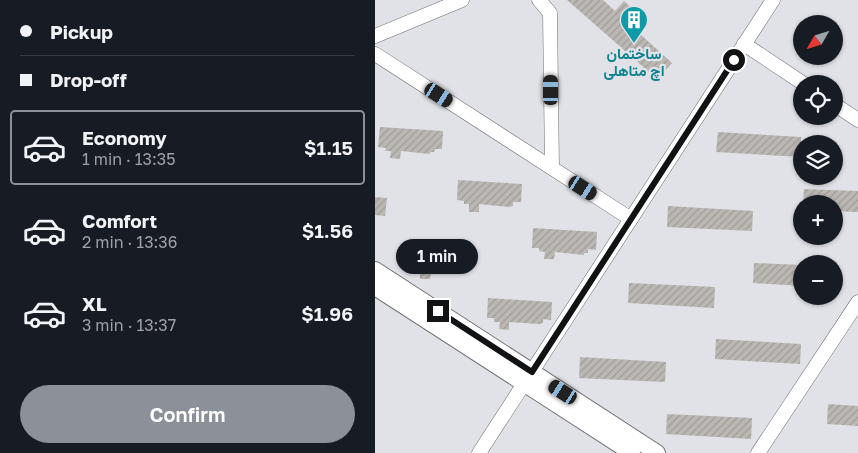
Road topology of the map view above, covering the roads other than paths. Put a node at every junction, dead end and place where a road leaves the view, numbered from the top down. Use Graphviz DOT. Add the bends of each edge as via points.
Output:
graph roads {
  1 [pos="462,0"];
  2 [pos="539,0"];
  3 [pos="773,0"];
  4 [pos="375,36"];
  5 [pos="745,44"];
  6 [pos="375,54"];
  7 [pos="793,77"];
  8 [pos="843,110"];
  9 [pos="858,120"];
  10 [pos="551,168"];
  11 [pos="631,219"];
  12 [pos="375,270"];
  13 [pos="375,287"];
  14 [pos="858,302"];
  15 [pos="528,378"];
  16 [pos="479,453"];
  17 [pos="632,453"];
  18 [pos="657,453"];
  19 [pos="758,453"];
  1 -- 4 [label="street"];
  2 -- 10 [label="street" via="550,13"];
  3 -- 5 [label="street"];
  5 -- 7 [label="street"];
  5 -- 11 [label="street"];
  6 -- 10 [label="street"];
  8 -- 9 [label="street"];
  10 -- 11 [label="street"];
  11 -- 15 [label="street"];
  12 -- 15 [label="street"];
  13 -- 15 [label="street"];
  14 -- 19 [label="street"];
  15 -- 16 [label="street"];
  15 -- 17 [label="street"];
  15 -- 18 [label="street"];
}
